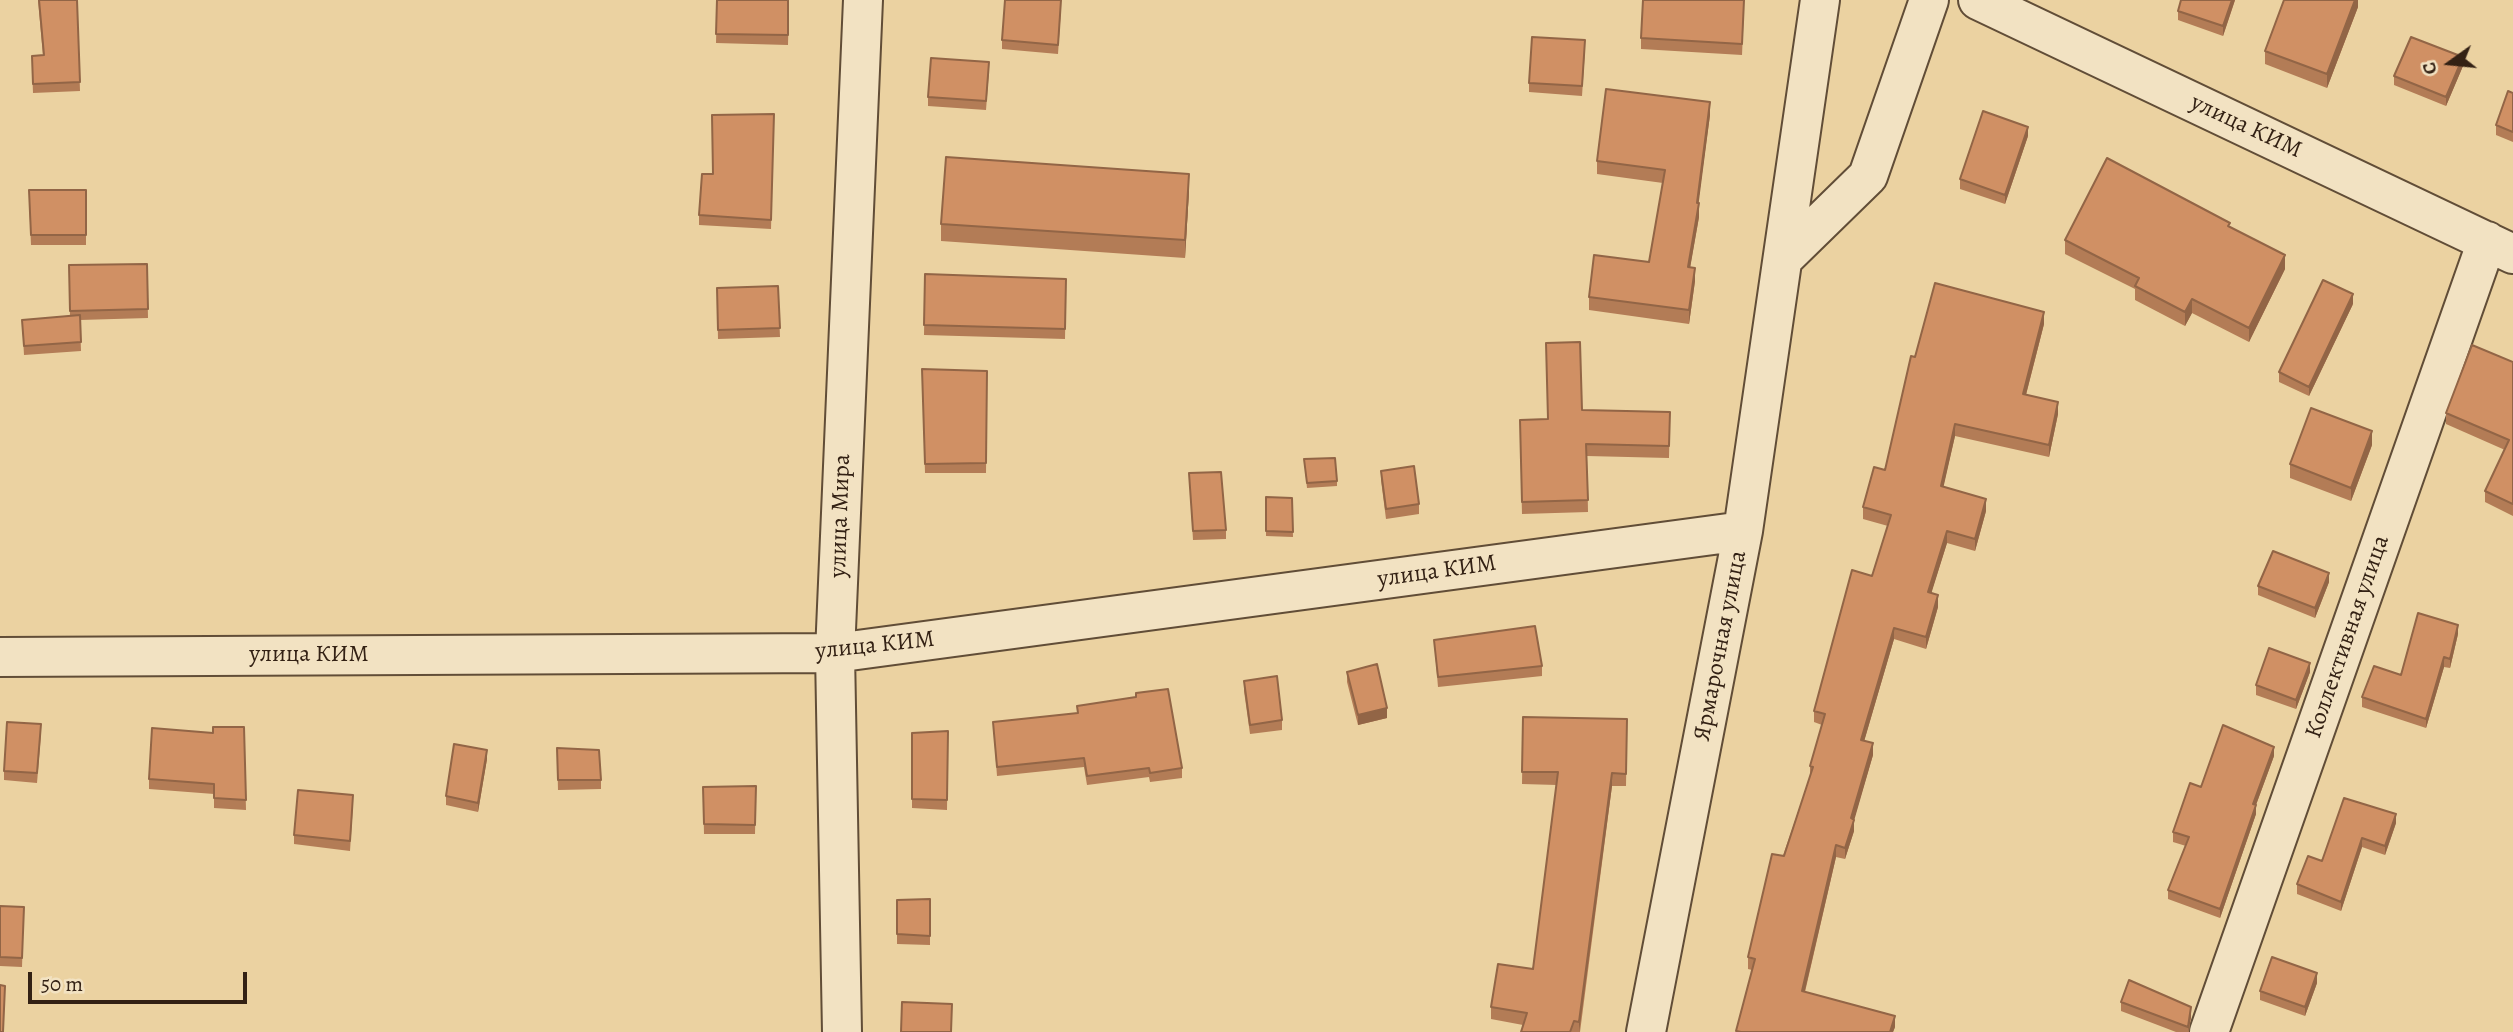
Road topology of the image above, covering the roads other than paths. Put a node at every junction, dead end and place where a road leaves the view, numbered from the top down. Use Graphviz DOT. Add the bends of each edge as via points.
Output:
graph roads {
  1 [pos="863,0"];
  2 [pos="1820,0"];
  3 [pos="1929,0"];
  4 [pos="1978,0"];
  5 [pos="2500,248"];
  6 [pos="1783,259"];
  7 [pos="1743,531"];
  8 [pos="835,653"];
  9 [pos="0,657"];
  10 [pos="842,1032"];
  11 [pos="1646,1032"];
  12 [pos="2209,1032"];
  1 -- 8 [label="street, улица Мира"];
  2 -- 6 [label="street, Ярмарочная улица"];
  3 -- 6 [label="street" via="1868,176"];
  4 -- 5 [label="street, улица КИМ"];
  5 -- 12 [label="street, Коллективная улица"];
  6 -- 7 [label="street, Ярмарочная улица"];
  7 -- 8 [label="street, улица КИМ"];
  7 -- 11 [label="street, Ярмарочная улица"];
  8 -- 9 [label="street, улица КИМ"];
  8 -- 10 [label="street, улица Мира"];
}
